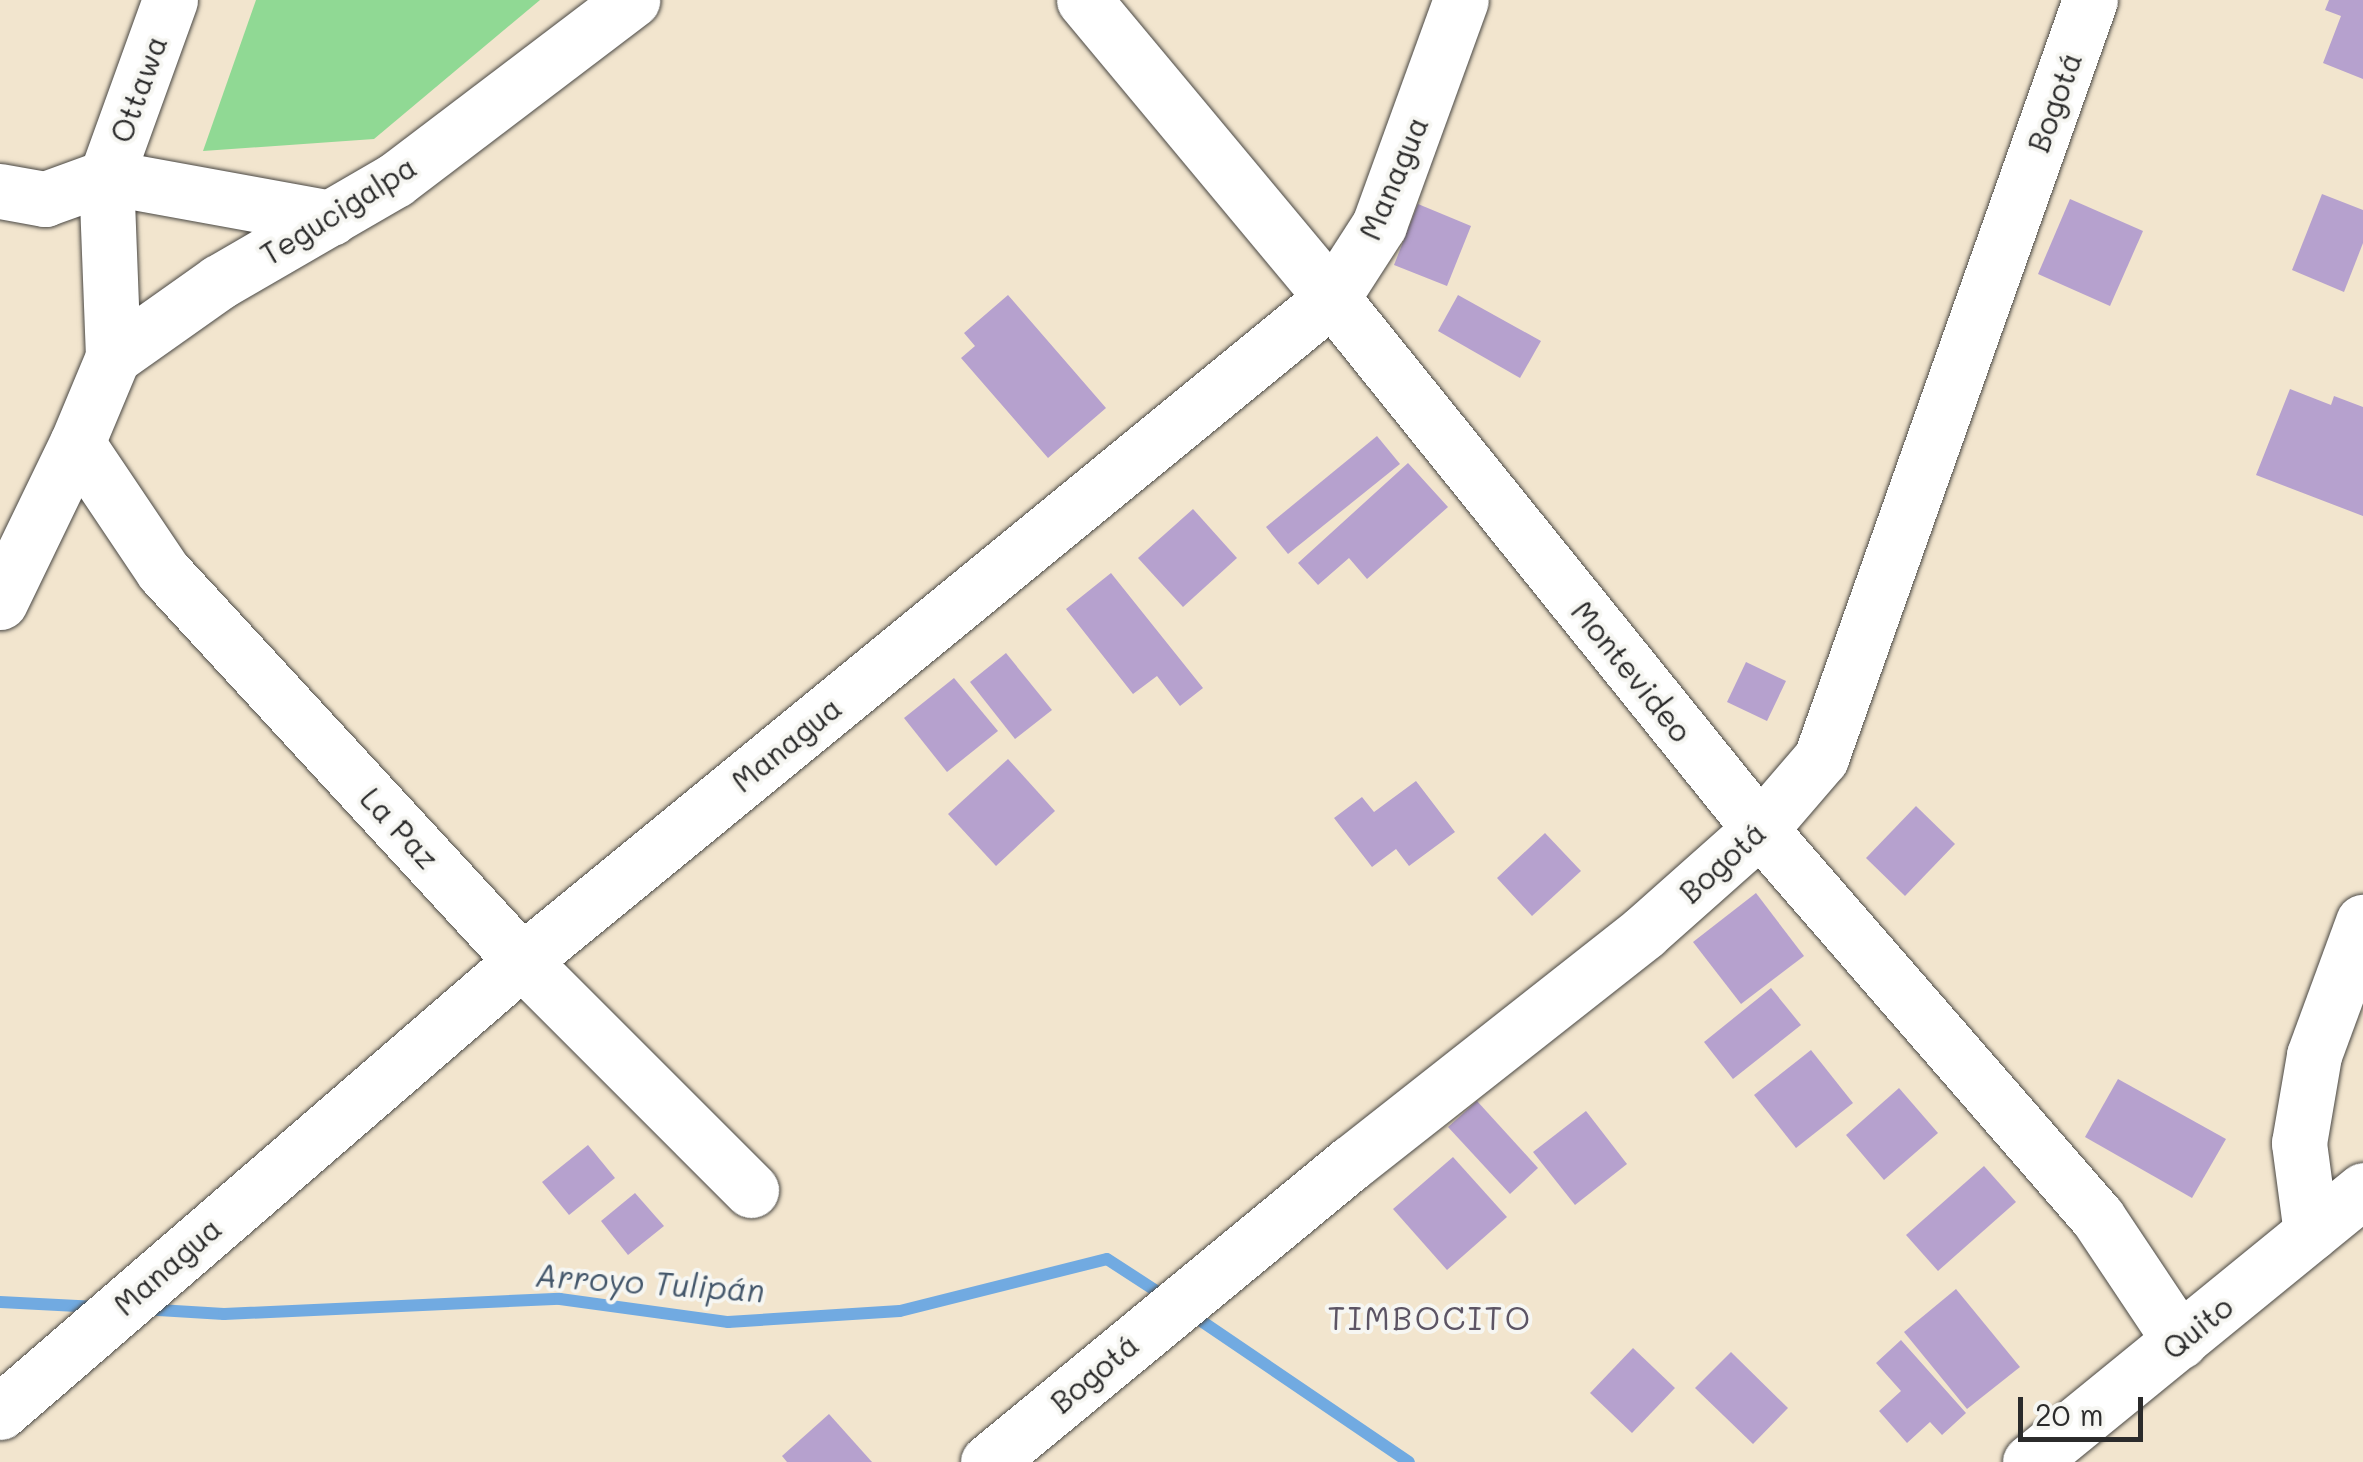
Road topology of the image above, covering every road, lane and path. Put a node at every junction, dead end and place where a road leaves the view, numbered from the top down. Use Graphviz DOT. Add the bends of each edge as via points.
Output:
graph roads {
  1 [pos="170,0"];
  2 [pos="632,0"];
  3 [pos="1084,0"];
  4 [pos="1461,0"];
  5 [pos="2090,0"];
  6 [pos="106,178"];
  7 [pos="0,191"];
  8 [pos="331,218"];
  9 [pos="1332,298"];
  10 [pos="113,357"];
  11 [pos="78,443"];
  12 [pos="0,602"];
  13 [pos="1760,830"];
  14 [pos="2363,922"];
  15 [pos="522,960"];
  16 [pos="751,1190"];
  17 [pos="2363,1190"];
  18 [pos="2311,1233"];
  19 [pos="2180,1341"];
  20 [pos="0,1412"];
  21 [pos="988,1462"];
  22 [pos="2030,1462"];
  1 -- 6 [label="street, Ottawa"];
  2 -- 8 [label="street, Tegucigalpa" via="395,180"];
  3 -- 9 [label="street, Montevideo"];
  4 -- 9 [label="street, Managua" via="1379,225"];
  5 -- 13 [label="street, Bogotá" via="1822,758"];
  6 -- 7 [label="street" via="44,199"];
  6 -- 8 [label="street"];
  6 -- 10 [label="street"];
  8 -- 10 [label="street, Tegucigalpa" via="219,282"];
  9 -- 13 [label="street, Montevideo"];
  9 -- 15 [label="street, Managua"];
  10 -- 11 [label="street"];
  11 -- 12 [label="street"];
  11 -- 15 [label="street, La Paz" via="163,571"];
  13 -- 19 [label="street, Montevideo" via="2098,1218"];
  13 -- 21 [label="street, Bogotá" via="1643,933"];
  14 -- 18 [label="street" via="2314,1055 2299,1143"];
  15 -- 16 [label="street, La Paz"];
  15 -- 20 [label="street, Managua"];
  17 -- 18 [label="street, Quito"];
  18 -- 19 [label="street, Quito"];
  19 -- 22 [label="street, Quito"];
}
